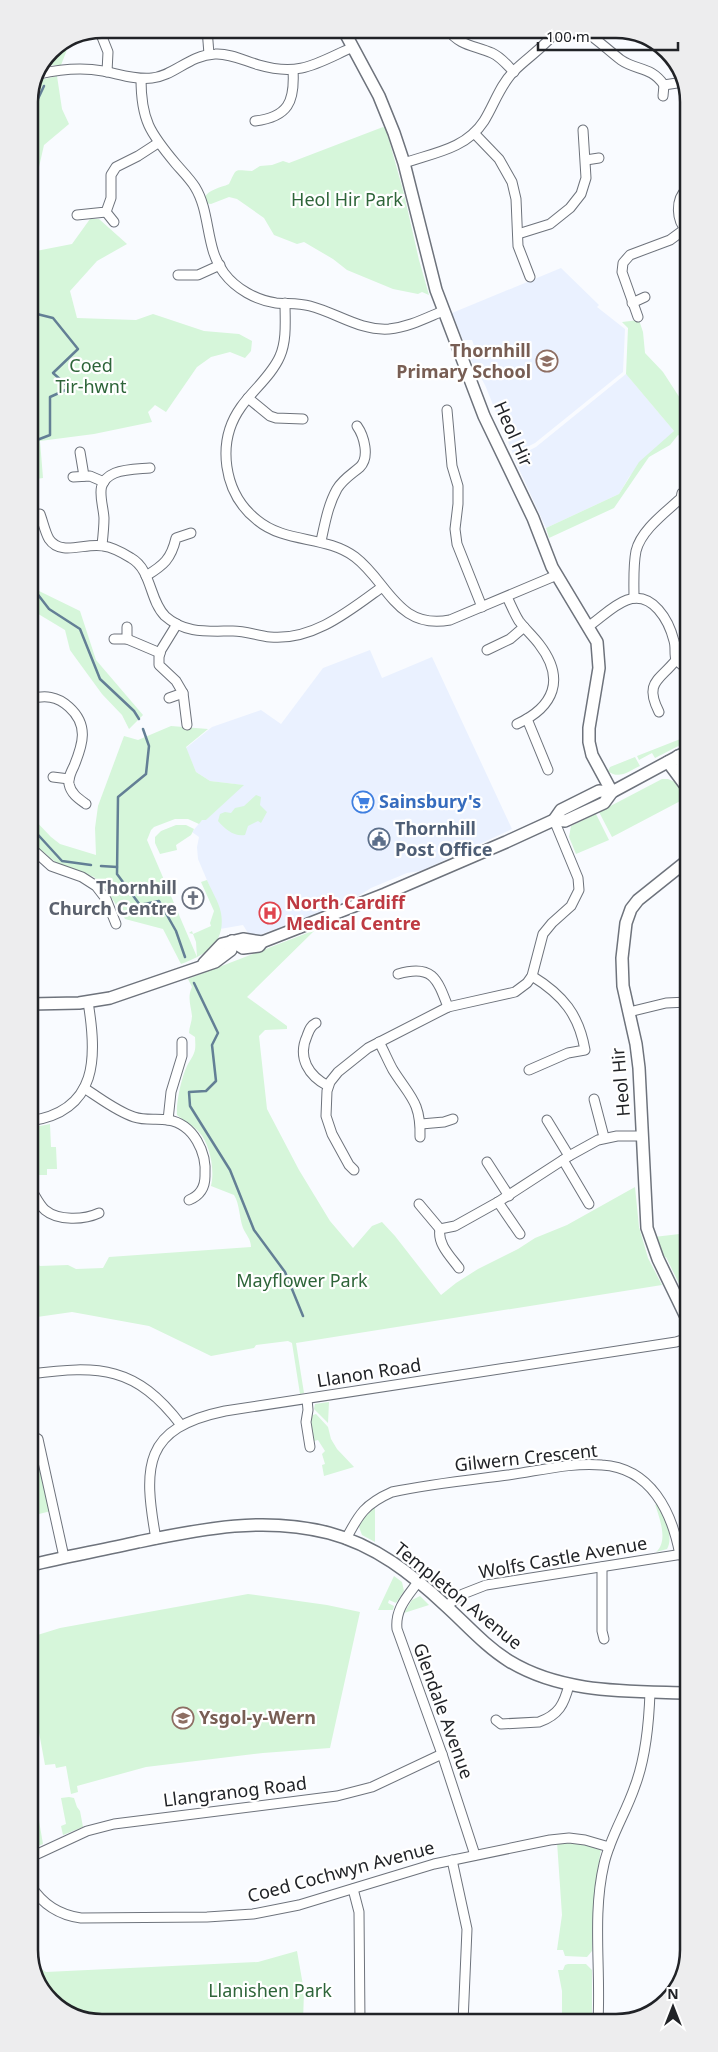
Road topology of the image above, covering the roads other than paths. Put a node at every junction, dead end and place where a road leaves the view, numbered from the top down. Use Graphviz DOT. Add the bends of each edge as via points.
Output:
graph roads {
  1 [pos="102,38"];
  2 [pos="208,38"];
  3 [pos="348,38"];
  4 [pos="456,38"];
  5 [pos="552,38"];
  6 [pos="596,38"];
  7 [pos="352,46"];
  8 [pos="209,54"];
  9 [pos="293,70"];
  10 [pos="108,72"];
  11 [pos="514,72"];
  12 [pos="44,73"];
  13 [pos="141,79"];
  14 [pos="678,83"];
  15 [pos="664,85"];
  16 [pos="663,96"];
  17 [pos="255,121"];
  18 [pos="583,130"];
  19 [pos="474,133"];
  20 [pos="158,143"];
  21 [pos="599,158"];
  22 [pos="586,160"];
  23 [pos="404,163"];
  24 [pos="680,200"];
  25 [pos="106,212"];
  26 [pos="78,215"];
  27 [pos="680,221"];
  28 [pos="114,222"];
  29 [pos="518,234"];
  30 [pos="680,234"];
  31 [pos="220,265"];
  32 [pos="178,275"];
  33 [pos="530,277"];
  34 [pos="645,297"];
  35 [pos="285,303"];
  36 [pos="632,303"];
  37 [pos="443,311"];
  38 [pos="638,317"];
  39 [pos="248,398"];
  40 [pos="447,410"];
  41 [pos="303,419"];
  42 [pos="357,426"];
  43 [pos="80,452"];
  44 [pos="150,468"];
  45 [pos="140,469"];
  46 [pos="84,476"];
  47 [pos="73,478"];
  48 [pos="142,480"];
  49 [pos="104,482"];
  50 [pos="680,499"];
  51 [pos="40,514"];
  52 [pos="190,533"];
  53 [pos="321,541"];
  54 [pos="102,545"];
  55 [pos="557,575"];
  56 [pos="146,576"];
  57 [pos="382,587"];
  58 [pos="507,596"];
  59 [pos="634,598"];
  60 [pos="482,607"];
  61 [pos="177,624"];
  62 [pos="589,626"];
  63 [pos="127,627"];
  64 [pos="524,627"];
  65 [pos="127,638"];
  66 [pos="114,639"];
  67 [pos="488,650"];
  68 [pos="160,653"];
  69 [pos="676,660"];
  70 [pos="680,663"];
  71 [pos="183,693"];
  72 [pos="38,697"];
  73 [pos="169,698"];
  74 [pos="659,712"];
  75 [pos="527,719"];
  76 [pos="517,724"];
  77 [pos="187,725"];
  78 [pos="678,756"];
  79 [pos="548,770"];
  80 [pos="53,777"];
  81 [pos="69,779"];
  82 [pos="612,792"];
  83 [pos="86,804"];
  84 [pos="554,820"];
  85 [pos="38,854"];
  86 [pos="680,866"];
  87 [pos="116,924"];
  88 [pos="398,974"];
  89 [pos="532,976"];
  90 [pos="88,1002"];
  91 [pos="680,1002"];
  92 [pos="38,1004"];
  93 [pos="448,1007"];
  94 [pos="629,1012"];
  95 [pos="316,1023"];
  96 [pos="182,1042"];
  97 [pos="379,1042"];
  98 [pos="529,1070"];
  99 [pos="328,1086"];
  100 [pos="84,1088"];
  101 [pos="594,1099"];
  102 [pos="38,1119"];
  103 [pos="453,1119"];
  104 [pos="168,1120"];
  105 [pos="547,1120"];
  106 [pos="421,1124"];
  107 [pos="642,1136"];
  108 [pos="420,1137"];
  109 [pos="604,1137"];
  110 [pos="566,1158"];
  111 [pos="487,1162"];
  112 [pos="354,1170"];
  113 [pos="509,1196"];
  114 [pos="38,1200"];
  115 [pos="189,1200"];
  116 [pos="498,1202"];
  117 [pos="419,1204"];
  118 [pos="589,1204"];
  119 [pos="98,1213"];
  120 [pos="440,1229"];
  121 [pos="520,1234"];
  122 [pos="459,1268"];
  123 [pos="680,1304"];
  124 [pos="680,1341"];
  125 [pos="38,1373"];
  126 [pos="307,1398"];
  127 [pos="181,1425"];
  128 [pos="38,1439"];
  129 [pos="310,1447"];
  130 [pos="156,1539"];
  131 [pos="346,1539"];
  132 [pos="680,1543"];
  133 [pos="680,1555"];
  134 [pos="64,1557"];
  135 [pos="38,1563"];
  136 [pos="602,1567"];
  137 [pos="418,1582"];
  138 [pos="446,1606"];
  139 [pos="604,1639"];
  140 [pos="570,1685"];
  141 [pos="650,1692"];
  142 [pos="680,1692"];
  143 [pos="496,1720"];
  144 [pos="442,1754"];
  145 [pos="609,1846"];
  146 [pos="38,1854"];
  147 [pos="475,1855"];
  148 [pos="452,1860"];
  149 [pos="353,1889"];
  150 [pos="38,1897"];
  151 [pos="360,2014"];
  152 [pos="463,2014"];
  153 [pos="598,2014"];
  1 -- 10 [label="street" via="108,52"];
  2 -- 8 [label="street"];
  3 -- 7 [label="street, Heol Hir"];
  4 -- 11 [label="street" via="463,44 498,57"];
  5 -- 11 [label="street"];
  6 -- 15 [label="street" via="623,61 656,74"];
  7 -- 9 [label="street" via="307,68"];
  7 -- 23 [label="street, Heol Hir" via="384,108"];
  8 -- 9 [label="street"];
  8 -- 13 [label="street" via="161,76"];
  9 -- 17 [label="street" via="292,95 285,110 272,118"];
  10 -- 12 [label="street" via="85,68"];
  10 -- 13 [label="street"];
  11 -- 19 [label="street"];
  13 -- 20 [label="street" via="144,115"];
  14 -- 15 [label="street"];
  15 -- 16 [label="street"];
  18 -- 22 [label="street"];
  19 -- 23 [label="street" via="457,145"];
  19 -- 29 [label="street" via="499,159 512,182"];
  20 -- 25 [label="street" via="116,167 111,175 111,198"];
  20 -- 31 [label="street" via="191,182 202,202 212,247"];
  21 -- 22 [label="street"];
  22 -- 29 [label="street" via="584,187 570,208 550,224"];
  23 -- 37 [label="street, Heol Hir" via="428,266"];
  24 -- 27 [label="street"];
  25 -- 26 [label="street"];
  25 -- 28 [label="street"];
  29 -- 33 [label="street" via="518,246"];
  30 -- 36 [label="street" via="630,256 624,263 622,272"];
  31 -- 32 [label="street" via="198,275"];
  31 -- 35 [label="street" via="245,292 267,301"];
  34 -- 36 [label="street"];
  35 -- 37 [label="street" via="309,306 361,326 381,329 409,325"];
  35 -- 39 [label="street" via="281,353"];
  36 -- 38 [label="street"];
  37 -- 55 [label="street, Heol Hir" via="484,416"];
  39 -- 41 [label="street" via="270,416"];
  39 -- 53 [label="street" via="231,425 226,443 226,467 235,491 250,513 272,530 291,537"];
  40 -- 60 [label="street" via="452,466 458,486 457,544"];
  42 -- 53 [label="street" via="363,438 364,460 337,488 328,509"];
  43 -- 46 [label="street"];
  44 -- 45 [label="street"];
  45 -- 48 [label="street"];
  45 -- 49 [label="street" via="113,474"];
  46 -- 47 [label="street"];
  46 -- 49 [label="street"];
  49 -- 54 [label="street" via="100,497 104,518"];
  50 -- 59 [label="street" via="638,545"];
  51 -- 54 [label="street" via="49,539 55,545 62,548"];
  52 -- 56 [label="street" via="173,536 173,551 168,560"];
  53 -- 57 [label="street" via="353,556 369,569"];
  54 -- 56 [label="street" via="133,559"];
  55 -- 58 [label="street"];
  55 -- 62 [label="street, Heol Hir"];
  56 -- 61 [label="street" via="163,614"];
  57 -- 60 [label="street" via="396,604 426,620 442,622"];
  57 -- 61 [label="street" via="321,628 290,638 235,631 202,632"];
  58 -- 60 [label="street"];
  58 -- 64 [label="street"];
  59 -- 62 [label="street" via="622,602"];
  59 -- 69 [label="street" via="647,601 661,612 673,637"];
  61 -- 68 [label="street"];
  62 -- 82 [label="street, Heol Hir" via="597,642 600,659 589,742 592,755"];
  63 -- 65 [label="street"];
  64 -- 67 [label="street" via="510,639"];
  64 -- 75 [label="street" via="545,654 553,681 545,706"];
  65 -- 66 [label="street"];
  65 -- 68 [label="street"];
  68 -- 71 [label="street" via="159,665"];
  69 -- 70 [label="street"];
  69 -- 74 [label="street" via="653,687 652,699"];
  71 -- 73 [label="street"];
  71 -- 77 [label="street"];
  72 -- 81 [label="street" via="57,699 71,709 81,724 84,738"];
  75 -- 76 [label="street"];
  75 -- 79 [label="street"];
  78 -- 82 [label="street"];
  80 -- 81 [label="street"];
  81 -- 83 [label="street" via="74,794"];
  82 -- 84 [label="street" via="599,791 561,810"];
  84 -- 89 [label="street" via="578,878 579,890 571,906 543,934"];
  84 -- 90 [label="street" via="407,885 262,942 259,946 243,948 232,941 222,944 202,964 110,998"];
  85 -- 87 [label="street" via="51,866 82,877 96,886 106,899"];
  86 -- 94 [label="street, Heol Hir" via="640,897 629,914 624,934 622,971"];
  88 -- 93 [label="street" via="418,970 430,973 439,984"];
  89 -- 93 [label="street" via="515,992"];
  89 -- 98 [label="street" via="555,992 578,1020 586,1050 568,1053"];
  90 -- 92 [label="street"];
  90 -- 100 [label="street" via="93,1055"];
  91 -- 94 [label="street"];
  93 -- 97 [label="street"];
  94 -- 107 [label="street, Heol Hir" via="639,1068"];
  95 -- 99 [label="street" via="303,1047 304,1059 314,1076"];
  96 -- 104 [label="street"];
  97 -- 99 [label="street" via="346,1064"];
  97 -- 106 [label="street" via="416,1104"];
  99 -- 112 [label="street" via="328,1125"];
  100 -- 102 [label="street" via="58,1113"];
  100 -- 104 [label="street" via="127,1114 142,1119"];
  101 -- 109 [label="street"];
  103 -- 106 [label="street"];
  104 -- 115 [label="street" via="189,1130 197,1139 203,1156 206,1175 203,1187 198,1196"];
  105 -- 110 [label="street"];
  106 -- 108 [label="street"];
  107 -- 109 [label="street"];
  107 -- 123 [label="street, Heol Hir" via="647,1228"];
  109 -- 110 [label="street"];
  110 -- 113 [label="street"];
  110 -- 118 [label="street"];
  111 -- 113 [label="street"];
  113 -- 116 [label="street"];
  114 -- 119 [label="street" via="48,1212 74,1218"];
  116 -- 120 [label="street" via="455,1226"];
  116 -- 121 [label="street"];
  117 -- 120 [label="street"];
  120 -- 122 [label="street" via="442,1244"];
  124 -- 126 [label="street, Llanon Road"];
  125 -- 127 [label="street" via="79,1368 118,1374 153,1394"];
  126 -- 127 [label="street, Llanon Road" via="219,1412"];
  126 -- 129 [label="street"];
  127 -- 130 [label="street, Llanon Road" via="158,1446 150,1464 149,1494"];
  128 -- 134 [label="street"];
  130 -- 131 [label="street, Templeton Avenue" via="257,1524 298,1527"];
  130 -- 134 [label="street, Templeton Avenue"];
  131 -- 132 [label="street, Gilwern Crescent" via="362,1510 392,1492 603,1465 624,1470 642,1480 658,1496"];
  131 -- 137 [label="street, Templeton Avenue" via="391,1561"];
  133 -- 136 [label="street, Wolfs Castle Avenue"];
  134 -- 135 [label="street, Templeton Avenue"];
  136 -- 138 [label="street, Wolfs Castle Avenue" via="486,1585 463,1594"];
  136 -- 139 [label="street"];
  137 -- 138 [label="street, Templeton Avenue"];
  137 -- 144 [label="street, Glendale Avenue" via="400,1608 397,1629"];
  138 -- 140 [label="street, Templeton Avenue" via="482,1641 509,1661"];
  140 -- 141 [label="street, Templeton Avenue" via="598,1690"];
  140 -- 143 [label="street" via="562,1707 545,1720 502,1724"];
  141 -- 142 [label="street, Templeton Avenue"];
  141 -- 145 [label="street" via="640,1771"];
  144 -- 146 [label="street, Llangranog Road" via="372,1787 348,1794 114,1824 86,1832"];
  144 -- 147 [label="street, Glendale Avenue"];
  145 -- 147 [label="street, Coed Cochwyn Avenue" via="561,1838"];
  145 -- 153 [label="street" via="600,1890"];
  147 -- 148 [label="street, Coed Cochwyn Avenue"];
  148 -- 149 [label="street, Coed Cochwyn Avenue"];
  148 -- 152 [label="street" via="467,1929"];
  149 -- 150 [label="street, Coed Cochwyn Avenue" via="280,1909 208,1917 72,1917 55,1911"];
  149 -- 151 [label="street" via="359,1912"];
}
